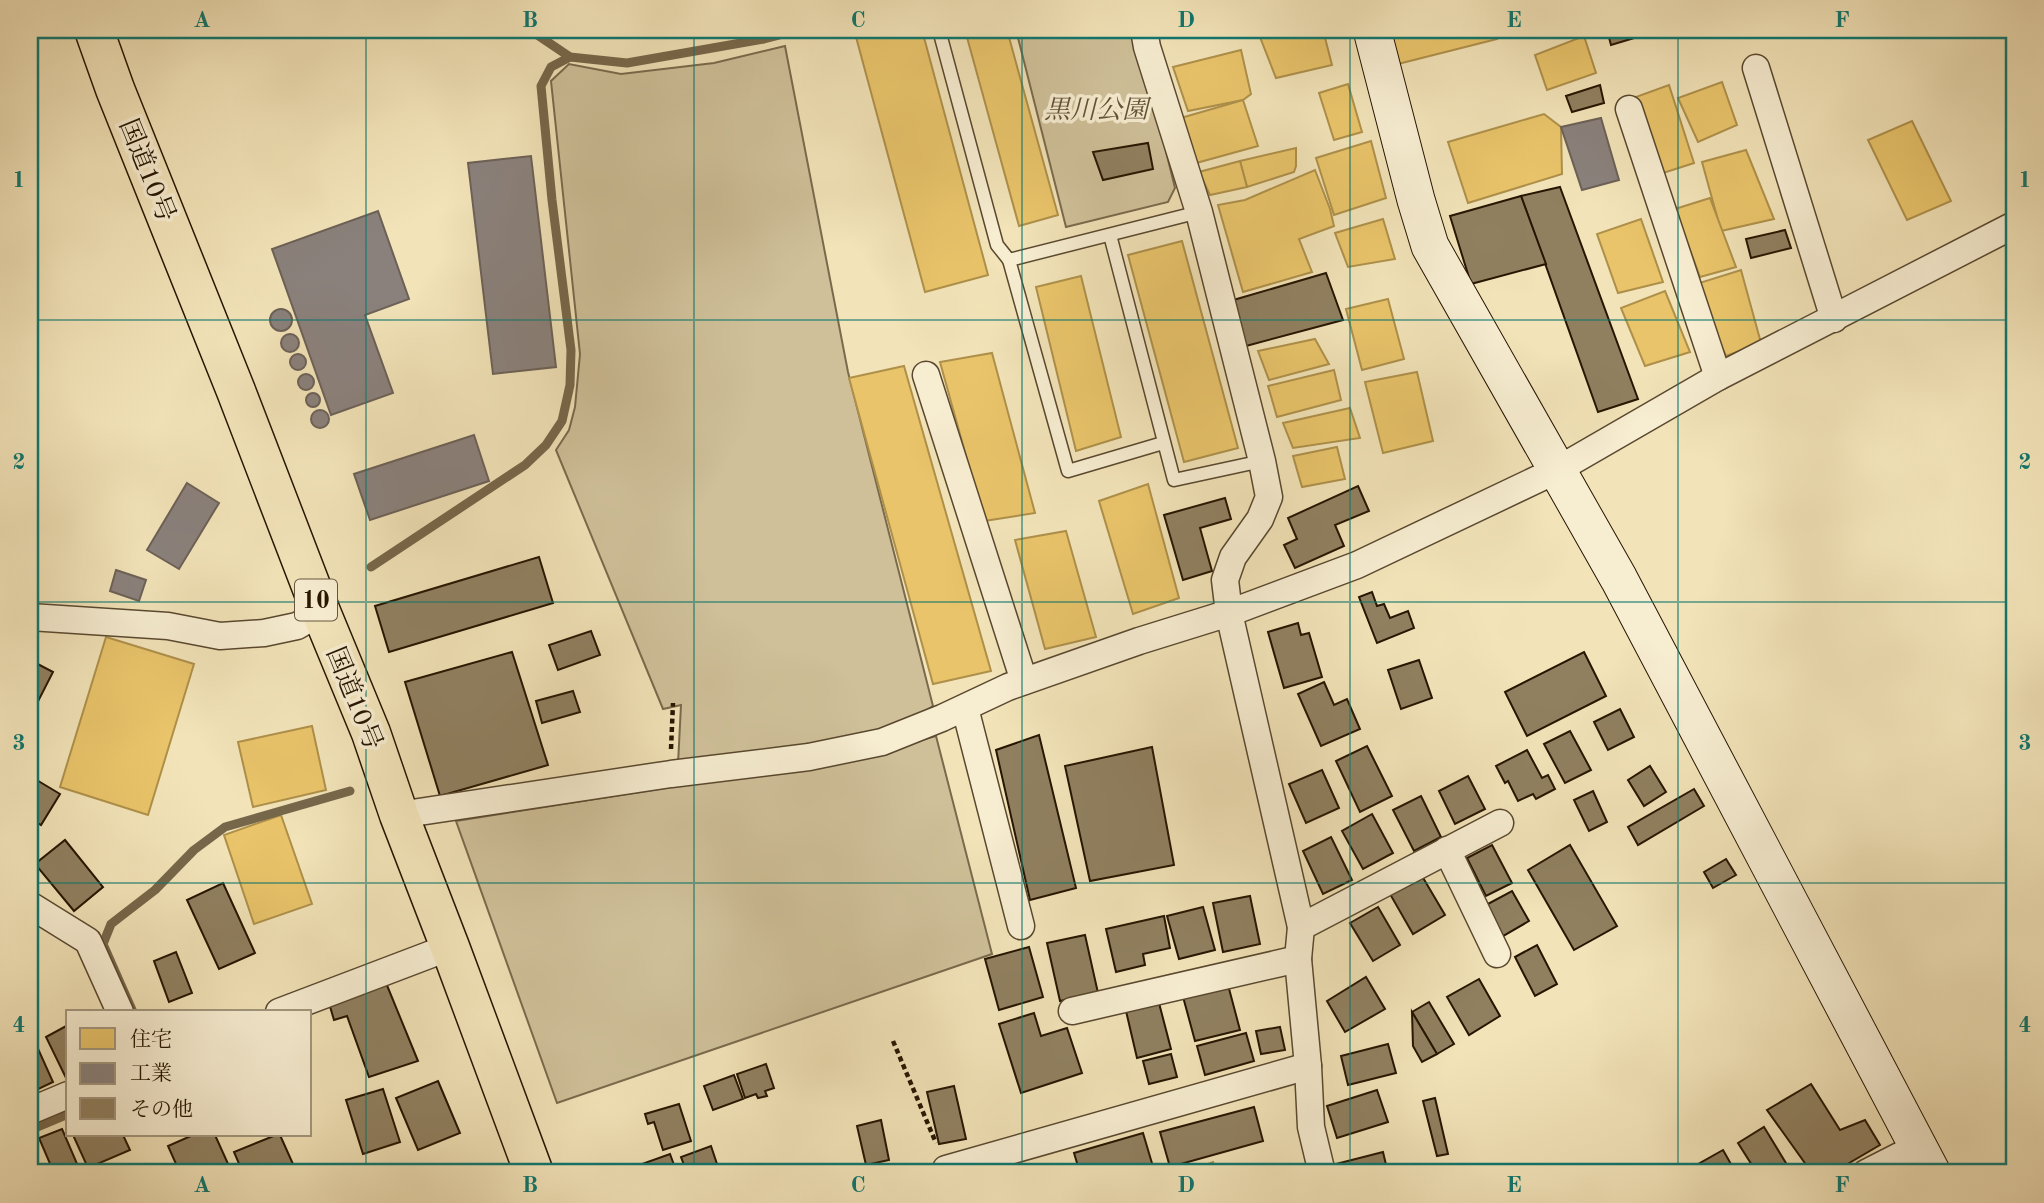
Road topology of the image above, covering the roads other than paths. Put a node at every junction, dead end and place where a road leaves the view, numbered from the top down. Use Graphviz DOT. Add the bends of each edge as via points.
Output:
graph roads {
  1 [pos="94,30"];
  2 [pos="939,30"];
  3 [pos="1144,30"];
  4 [pos="1373,30"];
  5 [pos="1756,68"];
  6 [pos="1629,109"];
  7 [pos="1199,212"];
  8 [pos="2014,225"];
  9 [pos="1110,235"];
  10 [pos="1009,260"];
  11 [pos="1833,319"];
  12 [pos="926,375"];
  13 [pos="1718,377"];
  14 [pos="1163,443"];
  15 [pos="1262,461"];
  16 [pos="1557,470"];
  17 [pos="321,612"];
  18 [pos="1229,614"];
  19 [pos="30,617"];
  20 [pos="1024,681"];
  21 [pos="965,708"];
  22 [pos="399,816"];
  23 [pos="1500,823"];
  24 [pos="1447,850"];
  25 [pos="30,905"];
  26 [pos="1021,926"];
  27 [pos="1301,927"];
  28 [pos="450,947"];
  29 [pos="1497,954"];
  30 [pos="1298,959"];
  31 [pos="119,1010"];
  32 [pos="284,1010"];
  33 [pos="1072,1011"];
  34 [pos="1308,1066"];
  35 [pos="66,1096"];
  36 [pos="30,1111"];
  37 [pos="1925,1160"];
  38 [pos="947,1171"];
  39 [pos="534,1173"];
  40 [pos="1321,1173"];
  41 [pos="1866,1173"];
  1 -- 17 [label="highway, 国道10号 / 10"];
  2 -- 10 [label="lane" via="997,245"];
  3 -- 7 [label="street"];
  4 -- 16 [label="street" via="1430,246"];
  5 -- 11 [label="street"];
  6 -- 13 [label="street"];
  7 -- 9 [label="lane"];
  7 -- 15 [label="street"];
  8 -- 11 [label="street"];
  9 -- 10 [label="lane"];
  9 -- 14 [label="lane"];
  10 -- 14 [label="lane" via="1068,471"];
  11 -- 13 [label="street"];
  12 -- 20 [label="street"];
  13 -- 16 [label="street"];
  14 -- 15 [label="lane" via="1174,480"];
  15 -- 18 [label="street" via="1269,496 1260,519 1233,557 1225,580"];
  16 -- 18 [label="street" via="1357,565"];
  16 -- 37 [label="street"];
  17 -- 19 [label="street" via="297,626 220,636 168,626"];
  17 -- 22 [label="highway, 国道10号 / 10"];
  18 -- 20 [label="street"];
  18 -- 27 [label="street"];
  20 -- 21 [label="street"];
  21 -- 22 [label="street" via="883,742 809,757"];
  21 -- 26 [label="street"];
  22 -- 28 [label="highway, 国道10号 / 10"];
  23 -- 24 [label="street"];
  24 -- 27 [label="street"];
  24 -- 29 [label="street"];
  25 -- 31 [label="street" via="88,941"];
  27 -- 30 [label="street"];
  28 -- 32 [label="street"];
  28 -- 39 [label="highway, 国道10号 / 10"];
  30 -- 33 [label="street"];
  30 -- 34 [label="street"];
  34 -- 38 [label="street"];
  34 -- 40 [label="street" via="1311,1127"];
  35 -- 36 [label="street"];
  37 -- 41 [label="street"];
}
